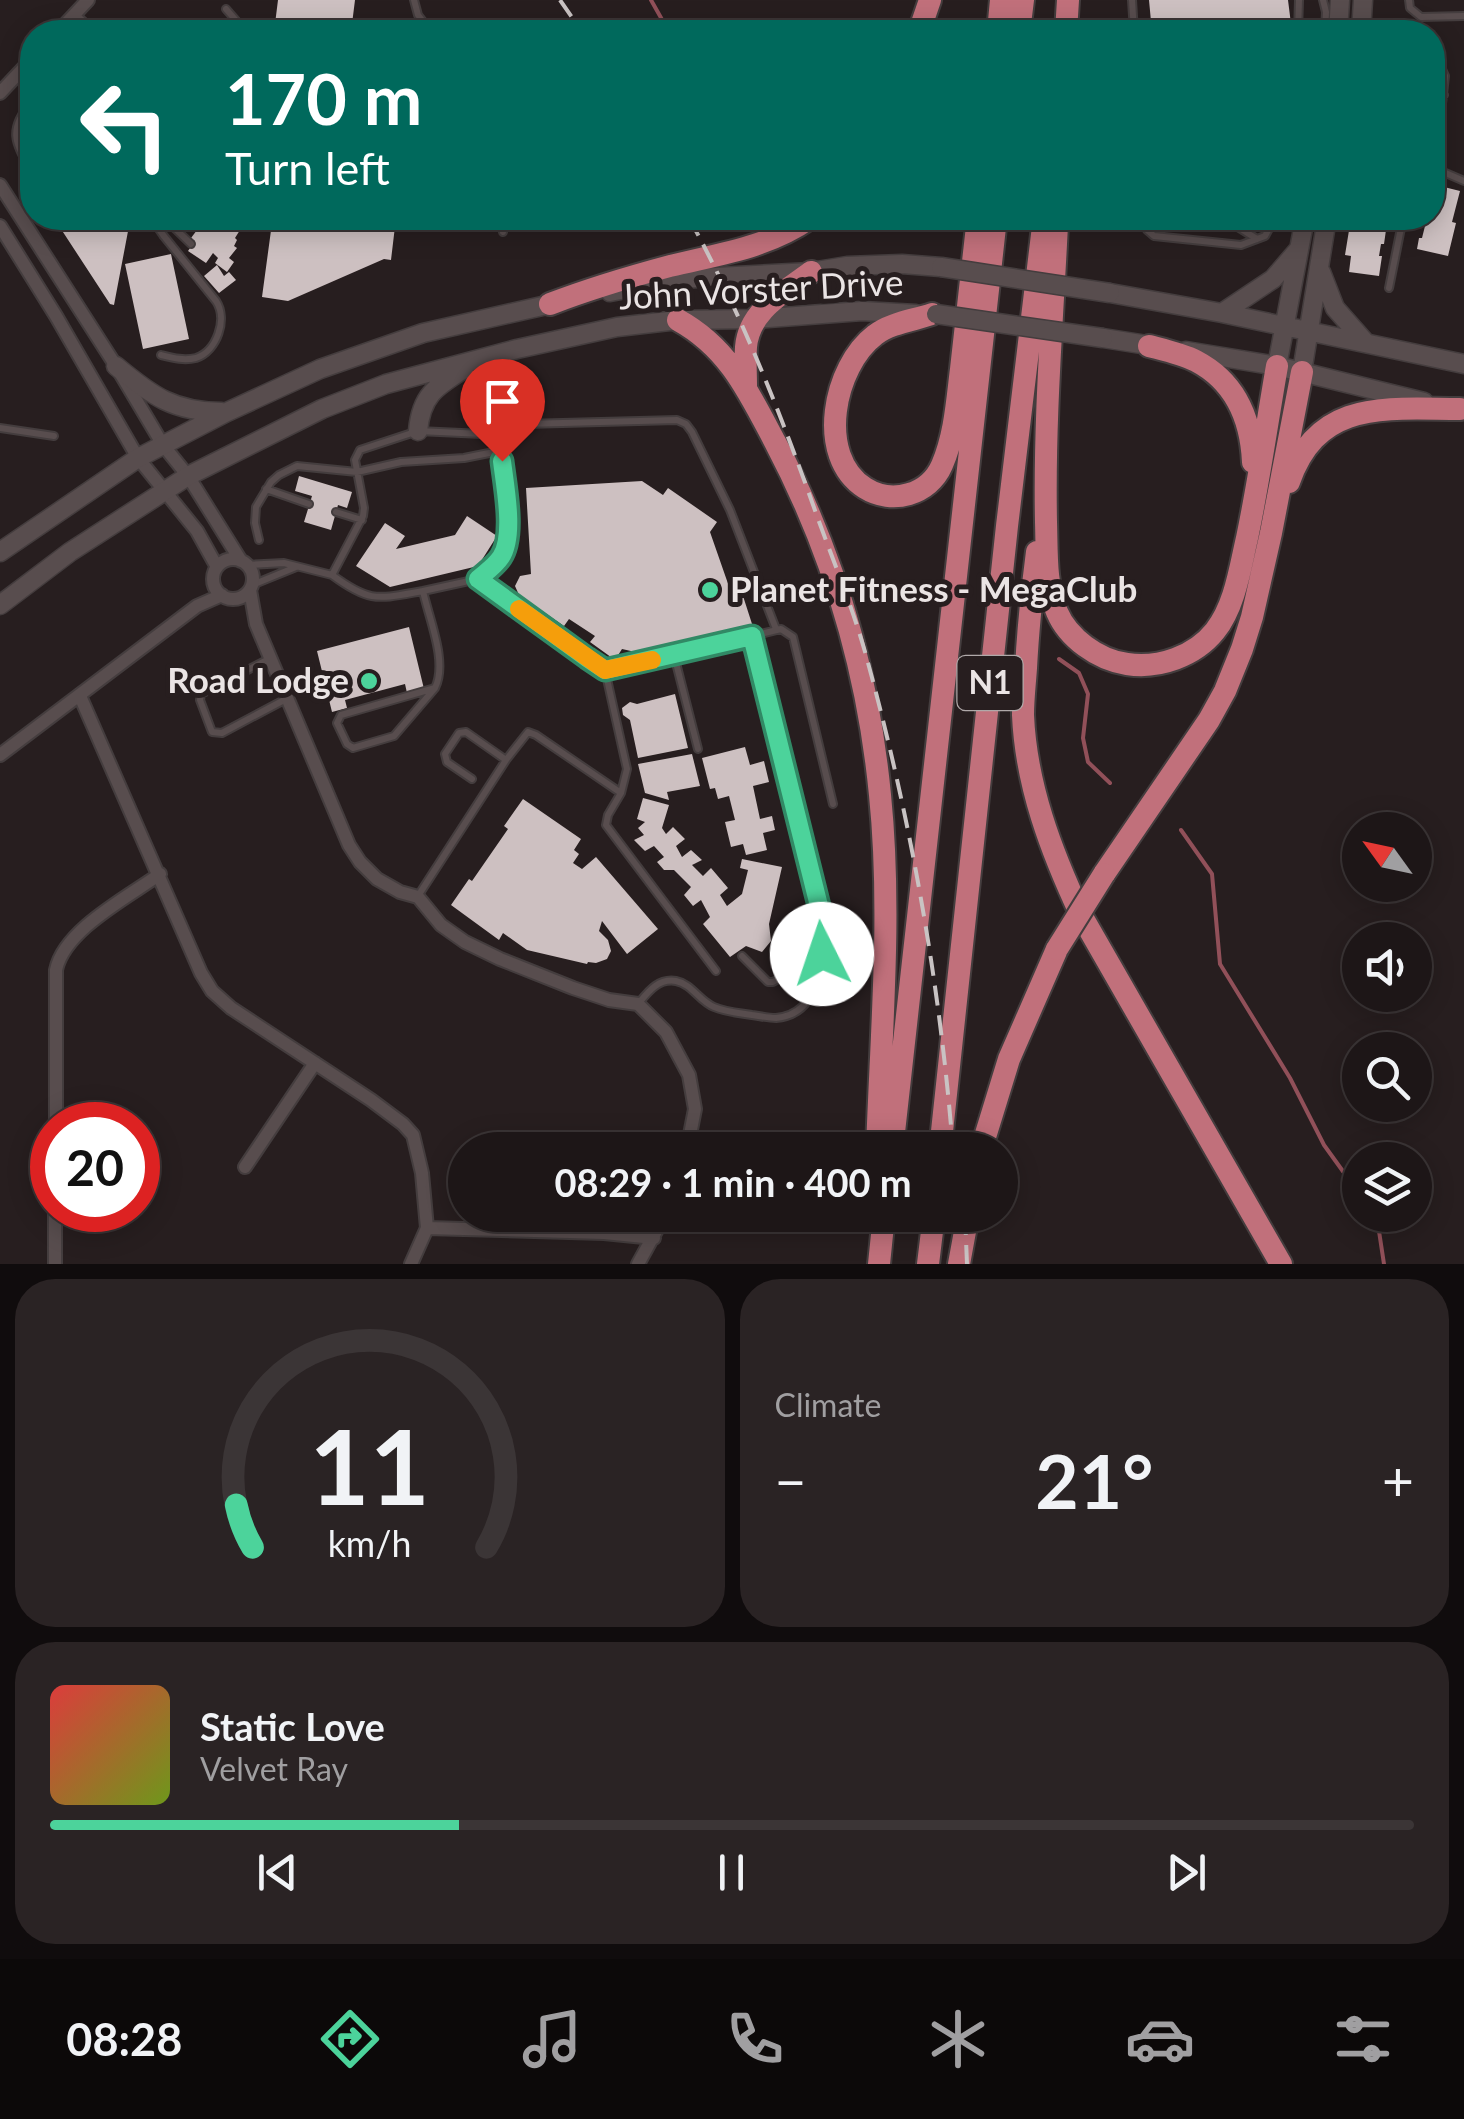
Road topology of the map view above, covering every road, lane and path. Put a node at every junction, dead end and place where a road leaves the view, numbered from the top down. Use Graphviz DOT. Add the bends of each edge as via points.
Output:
graph roads {
  1 [pos="88,0"];
  2 [pos="1409,0"];
  3 [pos="226,9"];
  4 [pos="73,16"];
  5 [pos="1464,16"];
  6 [pos="69,20"];
  7 [pos="78,20"];
  8 [pos="236,20"];
  9 [pos="20,71"];
  10 [pos="0,92"];
  11 [pos="20,118"];
  12 [pos="20,153"];
  13 [pos="0,184"];
  14 [pos="20,215"];
  15 [pos="0,226"];
  16 [pos="29,230"];
  17 [pos="159,230"];
  18 [pos="176,230"];
  19 [pos="791,230"];
  20 [pos="977,230"];
  21 [pos="995,230"];
  22 [pos="1043,230"];
  23 [pos="1056,230"];
  24 [pos="1150,230"];
  25 [pos="1242,230"];
  26 [pos="1269,230"];
  27 [pos="1303,230"];
  28 [pos="1325,230"];
  29 [pos="1400,230"];
  30 [pos="1258,240"];
  31 [pos="191,244"];
  32 [pos="1300,248"];
  33 [pos="1319,264"];
  34 [pos="811,272"];
  35 [pos="1389,288"];
  36 [pos="550,304"];
  37 [pos="1222,312"];
  38 [pos="934,314"];
  39 [pos="754,319"];
  40 [pos="678,320"];
  41 [pos="1284,328"];
  42 [pos="1308,332"];
  43 [pos="1366,342"];
  44 [pos="1149,346"];
  45 [pos="162,356"];
  46 [pos="477,361"];
  47 [pos="1464,364"];
  48 [pos="116,366"];
  49 [pos="1277,366"];
  50 [pos="1302,372"];
  51 [pos="746,386"];
  52 [pos="1462,410"];
  53 [pos="228,412"];
  54 [pos="0,428"];
  55 [pos="418,431"];
  56 [pos="54,436"];
  57 [pos="492,440"];
  58 [pos="163,444"];
  59 [pos="499,451"];
  60 [pos="138,458"];
  61 [pos="356,472"];
  62 [pos="1045,474"];
  63 [pos="188,476"];
  64 [pos="266,489"];
  65 [pos="164,490"];
  66 [pos="1255,501"];
  67 [pos="309,504"];
  68 [pos="336,512"];
  69 [pos="362,520"];
  70 [pos="1272,533"];
  71 [pos="259,540"];
  72 [pos="0,552"];
  73 [pos="244,563"];
  74 [pos="297,566"];
  75 [pos="217,567"];
  76 [pos="332,575"];
  77 [pos="478,579"];
  78 [pos="251,587"];
  79 [pos="422,591"];
  80 [pos="223,593"];
  81 [pos="0,605"];
  82 [pos="256,624"];
  83 [pos="776,629"];
  84 [pos="752,636"];
  85 [pos="674,656"];
  86 [pos="271,658"];
  87 [pos="605,670"];
  88 [pos="435,688"];
  89 [pos="80,696"];
  90 [pos="288,698"];
  91 [pos="698,749"];
  92 [pos="0,755"];
  93 [pos="506,760"];
  94 [pos="472,779"];
  95 [pos="621,793"];
  96 [pos="834,804"];
  97 [pos="160,874"];
  98 [pos="418,897"];
  99 [pos="822,954"];
  100 [pos="742,956"];
  101 [pos="716,971"];
  102 [pos="638,1004"];
  103 [pos="316,1062"];
  104 [pos="56,1102"];
  105 [pos="690,1132"];
  106 [pos="878,1132"];
  107 [pos="894,1132"];
  108 [pos="942,1132"];
  109 [pos="987,1132"];
  110 [pos="245,1167"];
  111 [pos="427,1228"];
  112 [pos="55,1232"];
  113 [pos="657,1232"];
  114 [pos="875,1232"];
  115 [pos="881,1232"];
  116 [pos="932,1232"];
  117 [pos="965,1232"];
  118 [pos="654,1238"];
  119 [pos="55,1264"];
  120 [pos="411,1264"];
  121 [pos="638,1264"];
  122 [pos="875,1264"];
  123 [pos="928,1264"];
  124 [pos="958,1264"];
  125 [pos="1280,1264"];
  1 -- 4 [label="street"];
  2 -- 5 [label="lane" via="1421,17"];
  3 -- 8 [label="lane"];
  4 -- 6 [label="street"];
  4 -- 7 [label="street"];
  9 -- 10 [label="street"];
  11 -- 12 [label="lane"];
  13 -- 14 [label="street"];
  15 -- 60 [label="street"];
  16 -- 48 [label="street"];
  17 -- 45 [label="lane" via="222,309 214,343 202,356"];
  18 -- 31 [label="lane"];
  19 -- 36 [label="highway" via="745,250 610,282"];
  20 -- 38 [label="highway" via="946,452 925,486 886,497 854,479 842,457 834,416 838,397 872,338"];
  21 -- 107 [label="highway, N1"];
  22 -- 108 [label="highway, N1"];
  23 -- 62 [label="highway"];
  24 -- 30 [label="lane" via="1154,236 1241,245"];
  25 -- 30 [label="lane"];
  26 -- 30 [label="lane"];
  27 -- 32 [label="main road"];
  28 -- 33 [label="main road"];
  29 -- 35 [label="lane"];
  32 -- 37 [label="main road" via="1273,279"];
  32 -- 41 [label="main road"];
  33 -- 42 [label="main road"];
  33 -- 43 [label="main road" via="1335,308"];
  34 -- 36 [label="main road, John Vorster Drive" via="679,280"];
  34 -- 37 [label="main road, John Vorster Drive, bridge" via="941,267"];
  34 -- 39 [label="highway"];
  36 -- 53 [label="main road, John Vorster Drive" via="423,333 320,369"];
  37 -- 41 [label="main road, John Vorster Drive"];
  38 -- 39 [label="main road, John Vorster Drive"];
  38 -- 44 [label="main road, John Vorster Drive, bridge"];
  39 -- 40 [label="main road, John Vorster Drive"];
  39 -- 51 [label="highway"];
  40 -- 46 [label="main road, John Vorster Drive" via="617,327"];
  40 -- 51 [label="highway" via="707,338"];
  41 -- 42 [label="main road, John Vorster Drive"];
  41 -- 49 [label="main road"];
  42 -- 43 [label="main road, John Vorster Drive"];
  42 -- 50 [label="main road"];
  43 -- 47 [label="main road, John Vorster Drive"];
  44 -- 49 [label="main road, John Vorster Drive"];
  44 -- 66 [label="highway" via="1212,371 1238,400 1252,441"];
  46 -- 55 [label="main road" via="430,393"];
  46 -- 63 [label="main road, John Vorster Drive" via="322,409"];
  48 -- 53 [label="main road" via="163,401"];
  48 -- 58 [label="street"];
  49 -- 50 [label="main road, John Vorster Drive"];
  49 -- 66 [label="highway"];
  50 -- 52 [label="main road, John Vorster Drive"];
  50 -- 70 [label="highway"];
  51 -- 106 [label="highway" via="822,547 868,707 883,849"];
  52 -- 70 [label="highway" via="1384,408 1331,424 1297,463"];
  53 -- 58 [label="main road, John Vorster Drive"];
  54 -- 56 [label="lane"];
  55 -- 57 [label="lane" via="478,433"];
  55 -- 61 [label="lane" via="364,448 356,456"];
  57 -- 59 [label="lane"];
  57 -- 83 [label="lane" via="506,429 532,424 683,422 718,483"];
  58 -- 60 [label="main road, John Vorster Drive"];
  58 -- 63 [label="street"];
  59 -- 61 [label="lane"];
  59 -- 77 [label="lane" via="506,547"];
  60 -- 65 [label="street"];
  60 -- 72 [label="main road, John Vorster Drive"];
  61 -- 64 [label="lane" via="297,466"];
  61 -- 69 [label="lane"];
  62 -- 66 [label="highway" via="1056,610 1071,635 1124,664 1176,658 1214,632 1234,594"];
  62 -- 125 [label="highway" via="1023,714 1046,832 1090,931"];
  63 -- 65 [label="main road, John Vorster Drive"];
  63 -- 73 [label="street"];
  64 -- 67 [label="lane"];
  64 -- 71 [label="lane" via="256,506"];
  65 -- 75 [label="street"];
  65 -- 81 [label="main road, John Vorster Drive"];
  68 -- 69 [label="lane"];
  69 -- 76 [label="lane"];
  70 -- 109 [label="highway, bridge" via="1226,690 1058,948 1009,1058"];
  73 -- 74 [label="lane"];
  73 -- 75 [label="street" via="228,560"];
  73 -- 78 [label="street"];
  74 -- 76 [label="lane"];
  74 -- 78 [label="lane"];
  75 -- 80 [label="street" via="213,579"];
  76 -- 79 [label="lane" via="372,598"];
  77 -- 79 [label="lane"];
  77 -- 87 [label="lane"];
  78 -- 80 [label="street" via="245,595"];
  78 -- 82 [label="street"];
  79 -- 88 [label="lane" via="438,650"];
  80 -- 82 [label="street"];
  80 -- 89 [label="street"];
  82 -- 86 [label="street"];
  83 -- 84 [label="lane"];
  83 -- 96 [label="lane" via="793,637"];
  84 -- 85 [label="lane"];
  84 -- 99 [label="lane" via="821,914"];
  85 -- 87 [label="lane"];
  85 -- 91 [label="lane"];
  86 -- 90 [label="street"];
  86 -- 90 [label="lane" via="201,694 212,732"];
  87 -- 95 [label="lane" via="627,769"];
  88 -- 88 [label="lane" via="394,736 353,748 336,723 340,715"];
  89 -- 92 [label="street"];
  89 -- 97 [label="street"];
  90 -- 98 [label="street" via="355,856 378,879"];
  93 -- 94 [label="lane" via="459,733 445,758"];
  93 -- 95 [label="lane" via="530,732"];
  93 -- 98 [label="lane"];
  95 -- 101 [label="lane" via="606,820 609,833"];
  97 -- 103 [label="street" via="212,991"];
  97 -- 104 [label="street" via="83,930 58,960"];
  98 -- 102 [label="street" via="465,942 593,995"];
  99 -- 100 [label="lane" via="773,982"];
  99 -- 102 [label="lane" via="809,999 782,1016 715,1008 676,981 656,984"];
  102 -- 105 [label="street" via="666,1032 689,1075 695,1097"];
  103 -- 110 [label="street"];
  103 -- 111 [label="street" via="413,1135"];
  111 -- 118 [label="street"];
  111 -- 120 [label="street"];
  112 -- 119 [label="street"];
  113 -- 118 [label="street"];
  114 -- 122 [label="highway"];
  115 -- 122 [label="highway"];
  116 -- 123 [label="highway"];
  117 -- 124 [label="highway"];
  118 -- 121 [label="street"];
}
